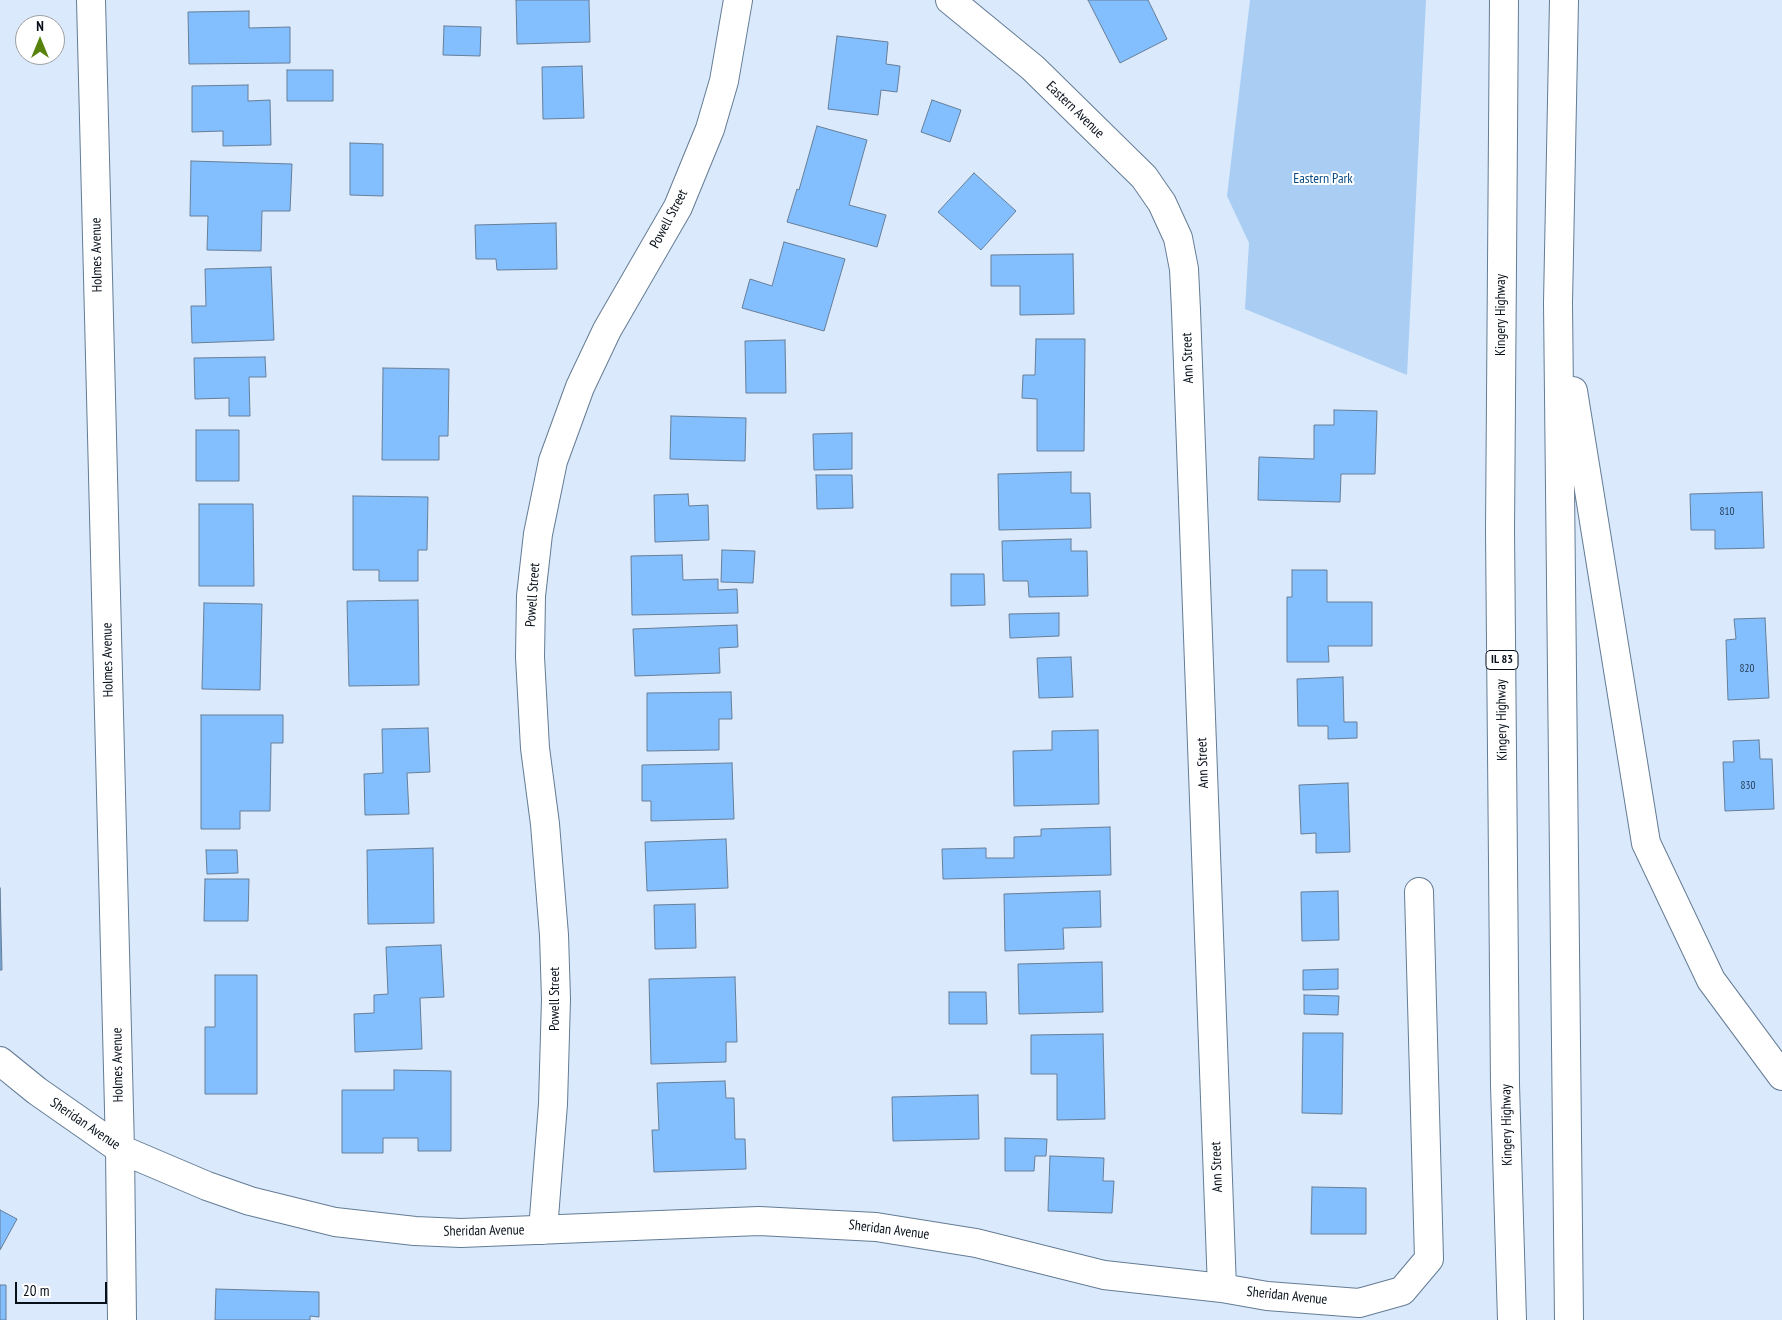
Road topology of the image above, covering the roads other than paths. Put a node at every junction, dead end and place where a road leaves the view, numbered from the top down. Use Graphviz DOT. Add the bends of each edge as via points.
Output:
graph roads {
  1 [pos="91,0"];
  2 [pos="738,0"];
  3 [pos="950,0"];
  4 [pos="1504,0"];
  5 [pos="1564,0"];
  6 [pos="1178,238"];
  7 [pos="1558,303"];
  8 [pos="1419,892"];
  9 [pos="0,1061"];
  10 [pos="1782,1076"];
  11 [pos="120,1149"];
  12 [pos="543,1230"];
  13 [pos="1222,1288"];
  14 [pos="1380,1309"];
  15 [pos="122,1320"];
  16 [pos="1512,1320"];
  17 [pos="1569,1320"];
  1 -- 11 [label="main road, Holmes Avenue"];
  2 -- 12 [label="main road, Powell Street" via="724,81 707,137 678,207 607,330 580,387 553,461 538,534 531,596 530,656 554,926 556,999 553,1104"];
  3 -- 6 [label="main road, Eastern Avenue" via="1033,68 1144,177 1162,203"];
  4 -- 16 [label="main road, Kingery Highway / IL 83" via="1500,530"];
  5 -- 7 [label="main road"];
  6 -- 13 [label="main road, Ann Street" via="1184,269 1186,310"];
  7 -- 10 [label="main road" via="1646,842 1711,980"];
  7 -- 17 [label="main road"];
  8 -- 14 [label="main road, Sheridan Avenue" via="1429,1259 1402,1291"];
  9 -- 11 [label="main road, Sheridan Avenue"];
  11 -- 12 [label="main road, Sheridan Avenue" via="242,1198 336,1222 461,1233"];
  11 -- 15 [label="main road, Holmes Avenue"];
  12 -- 13 [label="main road, Sheridan Avenue" via="759,1221 876,1227 976,1243 1104,1275"];
  13 -- 14 [label="main road, Sheridan Avenue" via="1267,1296 1359,1303"];
}
